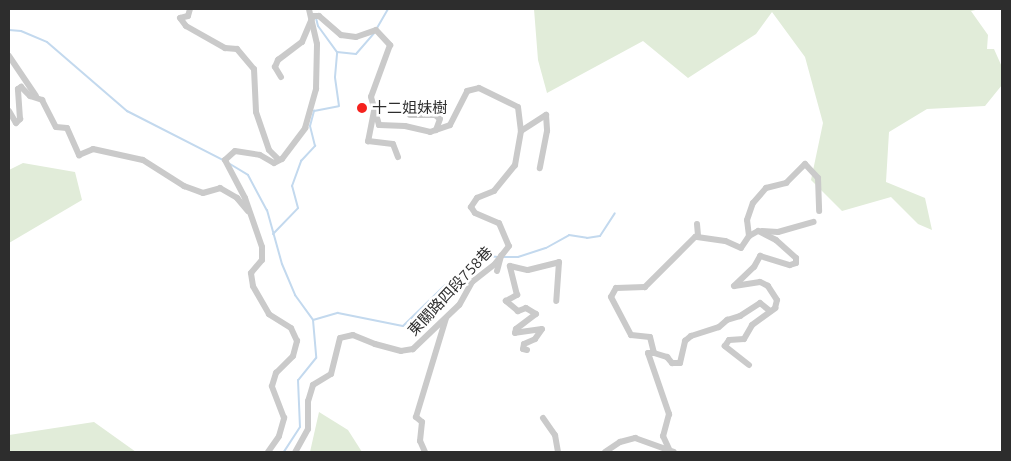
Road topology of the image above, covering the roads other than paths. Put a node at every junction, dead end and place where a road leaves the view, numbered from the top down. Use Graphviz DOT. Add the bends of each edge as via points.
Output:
graph roads {
  1 [pos="190,9"];
  2 [pos="309,9"];
  3 [pos="311,19"];
  4 [pos="9,56"];
  5 [pos="281,77"];
  6 [pos="42,100"];
  7 [pos="374,110"];
  8 [pos="9,111"];
  9 [pos="410,115"];
  10 [pos="436,130"];
  11 [pos="520,131"];
  12 [pos="398,156"];
  13 [pos="279,160"];
  14 [pos="540,168"];
  15 [pos="819,212"];
  16 [pos="250,214"];
  17 [pos="814,222"];
  18 [pos="697,224"];
  19 [pos="758,231"];
  20 [pos="698,236"];
  21 [pos="749,236"];
  22 [pos="501,256"];
  23 [pos="510,266"];
  24 [pos="497,271"];
  25 [pos="556,301"];
  26 [pos="770,311"];
  27 [pos="446,316"];
  28 [pos="527,350"];
  29 [pos="654,352"];
  30 [pos="749,365"];
  31 [pos="543,418"];
  32 [pos="672,450"];
  33 [pos="268,452"];
  34 [pos="295,452"];
  35 [pos="425,452"];
  36 [pos="558,452"];
  37 [pos="605,452"];
  1 -- 13 [label="street" via="188,16 180,18 186,26 225,48 237,49 254,68 256,112 269,150"];
  2 -- 3 [label="street"];
  3 -- 5 [label="street" via="302,42 278,60 275,67"];
  3 -- 7 [label="street" via="319,16 341,35 350,37 376,30 390,45 371,97"];
  3 -- 13 [label="street" via="317,44 316,88 305,128"];
  4 -- 6 [label="street" via="34,94"];
  6 -- 8 [label="street" via="30,96 21,86 18,89 20,119 16,123"];
  6 -- 16 [label="street" via="56,127 67,128 79,155 93,149 143,160 184,186 203,193 220,188 237,198"];
  7 -- 10 [label="street" via="379,125 383,127"];
  7 -- 12 [label="street" via="368,141 393,144"];
  9 -- 10 [label="street" via="435,115 440,119"];
  10 -- 11 [label="street, 東關路四段758巷" via="450,125 467,91 475,88 508,99 518,107"];
  11 -- 14 [label="street" via="546,115 547,131"];
  11 -- 22 [label="street, 東關路四段758巷" via="515,165 494,191 477,198 471,208 475,213 499,223 509,242"];
  13 -- 16 [label="street" via="270,163 260,155 235,151 226,163"];
  15 -- 21 [label="street" via="818,178 805,164 786,183 766,188 753,203 747,220"];
  16 -- 33 [label="street" via="262,247 262,260 252,273 253,286 269,314 291,328 297,341 293,356 276,373 272,386 284,418 279,436"];
  17 -- 19 [label="street" via="778,232"];
  18 -- 20 [label="street"];
  19 -- 21 [label="street"];
  19 -- 26 [label="street" via="776,240 796,258 793,265 760,256 754,267 734,286 760,282 768,286 777,300 775,308"];
  20 -- 21 [label="street" via="741,248"];
  20 -- 29 [label="street" via="645,287 616,288 611,297 631,335 650,337"];
  22 -- 23 [label="street"];
  22 -- 24 [label="street"];
  22 -- 27 [label="street, 東關路四段758巷" via="472,282 459,305"];
  23 -- 25 [label="street" via="528,270 559,262"];
  23 -- 28 [label="street" via="517,295 506,301 518,311 526,308 536,314 515,333 542,329 535,339 524,344 523,349"];
  26 -- 29 [label="street" via="760,303 719,327 691,336 685,341 680,363 672,363 667,356"];
  26 -- 30 [label="street" via="752,325 744,339 729,340 725,346"];
  27 -- 34 [label="street, 東關路四段758巷" via="414,349 401,350 352,335 340,338 331,374 313,385 308,401 308,430"];
  27 -- 35 [label="street" via="416,417 422,422 420,441"];
  29 -- 32 [label="street" via="648,353 670,414 663,436"];
  31 -- 36 [label="street" via="555,435"];
  32 -- 37 [label="street" via="635,438 620,442"];
}
